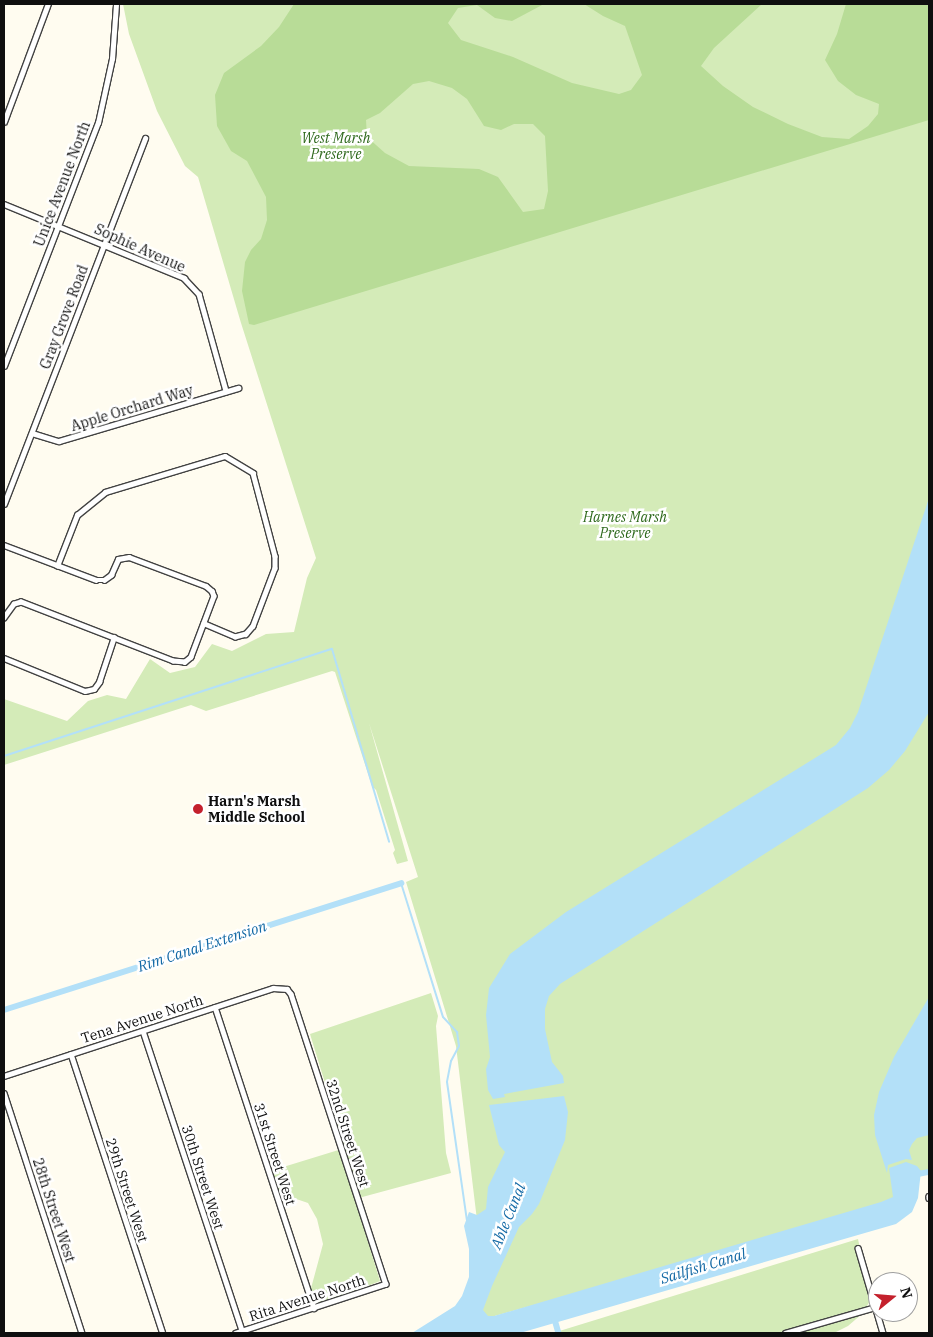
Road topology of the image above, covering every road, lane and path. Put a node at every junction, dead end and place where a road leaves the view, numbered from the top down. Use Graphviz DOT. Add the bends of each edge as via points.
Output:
graph roads {
  1 [pos="48,4"];
  2 [pos="116,4"];
  3 [pos="4,122"];
  4 [pos="145,138"];
  5 [pos="4,204"];
  6 [pos="59,225"];
  7 [pos="104,244"];
  8 [pos="4,366"];
  9 [pos="238,388"];
  10 [pos="226,391"];
  11 [pos="32,433"];
  12 [pos="4,504"];
  13 [pos="4,545"];
  14 [pos="57,566"];
  15 [pos="4,620"];
  16 [pos="204,624"];
  17 [pos="114,637"];
  18 [pos="4,658"];
  19 [pos="287,989"];
  20 [pos="215,1007"];
  21 [pos="144,1031"];
  22 [pos="71,1054"];
  23 [pos="4,1076"];
  24 [pos="4,1093"];
  25 [pos="858,1248"];
  26 [pos="868,1283"];
  27 [pos="386,1284"];
  28 [pos="314,1308"];
  29 [pos="868,1309"];
  30 [pos="242,1331"];
  31 [pos="798,1331"];
  32 [pos="82,1333"];
  33 [pos="162,1333"];
  34 [pos="236,1333"];
  35 [pos="785,1333"];
  1 -- 3 [label="street"];
  2 -- 6 [label="street, Unice Avenue North" via="112,59 104,101"];
  4 -- 7 [label="street, Gray Grove Road"];
  5 -- 6 [label="street, Sophie Avenue"];
  6 -- 7 [label="street, Sophie Avenue"];
  6 -- 8 [label="street, Unice Avenue North"];
  7 -- 10 [label="street, Sophie Avenue" via="184,278 199,294"];
  7 -- 11 [label="street, Gray Grove Road"];
  9 -- 10 [label="street, Apple Orchard Way"];
  10 -- 11 [label="street, Apple Orchard Way" via="59,441"];
  11 -- 12 [label="street, Gray Grove Road"];
  13 -- 14 [label="street"];
  14 -- 16 [label="street" via="104,580 111,575 118,559 129,557 206,586 214,596"];
  14 -- 16 [label="street" via="78,515 105,492 225,456 253,473 275,556 275,568 253,626 246,634 235,637"];
  15 -- 17 [label="street" via="14,604 21,602"];
  16 -- 17 [label="street" via="191,657 185,662 173,661"];
  17 -- 18 [label="street" via="99,682 94,689 85,691"];
  19 -- 20 [label="street, Tena Avenue North" via="273,988"];
  19 -- 27 [label="street, 32nd Street West"];
  20 -- 21 [label="street, Tena Avenue North"];
  20 -- 28 [label="street, 31st Street West"];
  21 -- 22 [label="street, Tena Avenue North"];
  21 -- 30 [label="street, 30th Street West"];
  22 -- 23 [label="street, Tena Avenue North"];
  22 -- 33 [label="street, 29th Street West"];
  24 -- 32 [label="street, 28th Street West"];
  25 -- 26 [label="street"];
  27 -- 28 [label="street, Rita Avenue North"];
  28 -- 30 [label="street, Rita Avenue North"];
  29 -- 31 [label="street"];
  30 -- 34 [label="street, Rita Avenue North"];
  31 -- 35 [label="street"];
}
